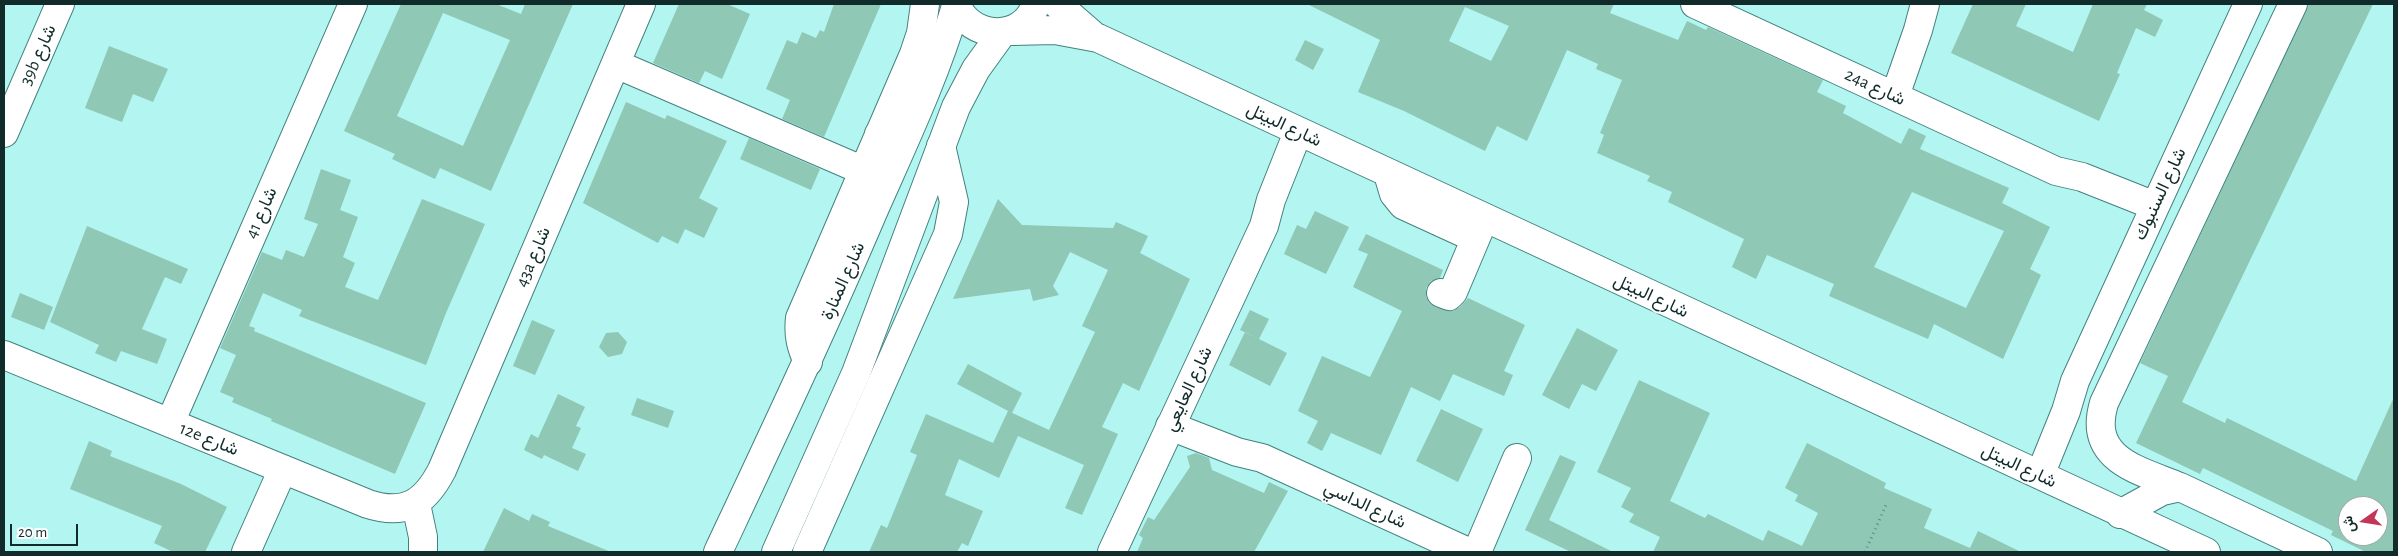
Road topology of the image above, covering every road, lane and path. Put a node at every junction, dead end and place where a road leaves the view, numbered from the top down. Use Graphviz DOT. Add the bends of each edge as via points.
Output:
graph roads {
  1 [pos="60,4"];
  2 [pos="353,4"];
  3 [pos="641,4"];
  4 [pos="925,4"];
  5 [pos="1036,4"];
  6 [pos="1057,4"];
  7 [pos="1695,4"];
  8 [pos="1924,4"];
  9 [pos="2248,4"];
  10 [pos="2293,4"];
  11 [pos="956,5"];
  12 [pos="1007,32"];
  13 [pos="1098,38"];
  14 [pos="616,64"];
  15 [pos="1886,92"];
  16 [pos="917,111"];
  17 [pos="4,133"];
  18 [pos="880,134"];
  19 [pos="1307,136"];
  20 [pos="941,146"];
  21 [pos="864,171"];
  22 [pos="2150,216"];
  23 [pos="1480,228"];
  24 [pos="1441,293"];
  25 [pos="4,355"];
  26 [pos="808,362"];
  27 [pos="2122,363"];
  28 [pos="2074,383"];
  29 [pos="1175,417"];
  30 [pos="170,423"];
  31 [pos="1517,458"];
  32 [pos="282,470"];
  33 [pos="2031,470"];
  34 [pos="2180,488"];
  35 [pos="416,504"];
  36 [pos="1886,505"];
  37 [pos="2120,514"];
  38 [pos="246,552"];
  39 [pos="423,552"];
  40 [pos="718,552"];
  41 [pos="776,552"];
  42 [pos="807,552"];
  43 [pos="1112,552"];
  44 [pos="1468,552"];
  45 [pos="1477,552"];
  46 [pos="1865,552"];
  47 [pos="2206,552"];
  48 [pos="2318,552"];
  1 -- 17 [label="street, 39b شارع"];
  2 -- 30 [label="street, شارع 41"];
  3 -- 14 [label="street, 43a شارع"];
  4 -- 18 [label="street" via="914,54"];
  5 -- 12 [label="street" via="1028,18"];
  6 -- 13 [label="street, شارع البيتل"];
  7 -- 15 [label="street, 24a شارع"];
  8 -- 15 [label="street" via="1909,26"];
  9 -- 22 [label="street, شارع السنبوك"];
  10 -- 27 [label="street"];
  11 -- 12 [label="street, شارع البيتل" via="975,28 989,33"];
  11 -- 16 [label="street, شارع المنارة" via="939,59"];
  12 -- 13 [label="street, شارع البيتل" via="1055,30"];
  12 -- 20 [label="street" via="965,87"];
  13 -- 19 [label="street, شارع البيتل"];
  14 -- 21 [label="street"];
  14 -- 35 [label="street, 43a شارع" via="442,470"];
  15 -- 22 [label="street, 24a شارع" via="2056,170 2082,177"];
  16 -- 18 [label="street"];
  16 -- 26 [label="street, شارع المنارة"];
  18 -- 21 [label="street"];
  19 -- 23 [label="street, شارع البيتل" via="1388,174"];
  19 -- 29 [label="street, شارع العايعي" via="1271,200 1264,226"];
  20 -- 41 [label="street" via="859,365"];
  20 -- 42 [label="street" via="954,202 948,234"];
  21 -- 26 [label="street" via="800,318 798,334"];
  22 -- 28 [label="street, شارع السنبوك"];
  23 -- 24 [label="street" via="1453,292 1449,296"];
  23 -- 33 [label="street, شارع البيتل"];
  25 -- 30 [label="street, 12e شارع"];
  26 -- 40 [label="street, شارع المنارة"];
  27 -- 28 [label="street"];
  27 -- 34 [label="street" via="2100,414 2102,437 2115,457 2124,464"];
  28 -- 33 [label="street, شارع السنبوك" via="2066,411"];
  29 -- 43 [label="street, شارع العايعي"];
  29 -- 44 [label="street, شارع الداسي" via="1237,452 1262,458"];
  30 -- 32 [label="street, 12e شارع"];
  31 -- 45 [label="street"];
  32 -- 35 [label="street, 12e شارع" via="383,509"];
  32 -- 38 [label="street"];
  33 -- 37 [label="street, شارع البيتل"];
  34 -- 37 [label="street" via="2162,491"];
  34 -- 48 [label="street"];
  35 -- 39 [label="street"];
  36 -- 46 [label="path"];
  37 -- 47 [label="street, شارع البيتل"];
}
